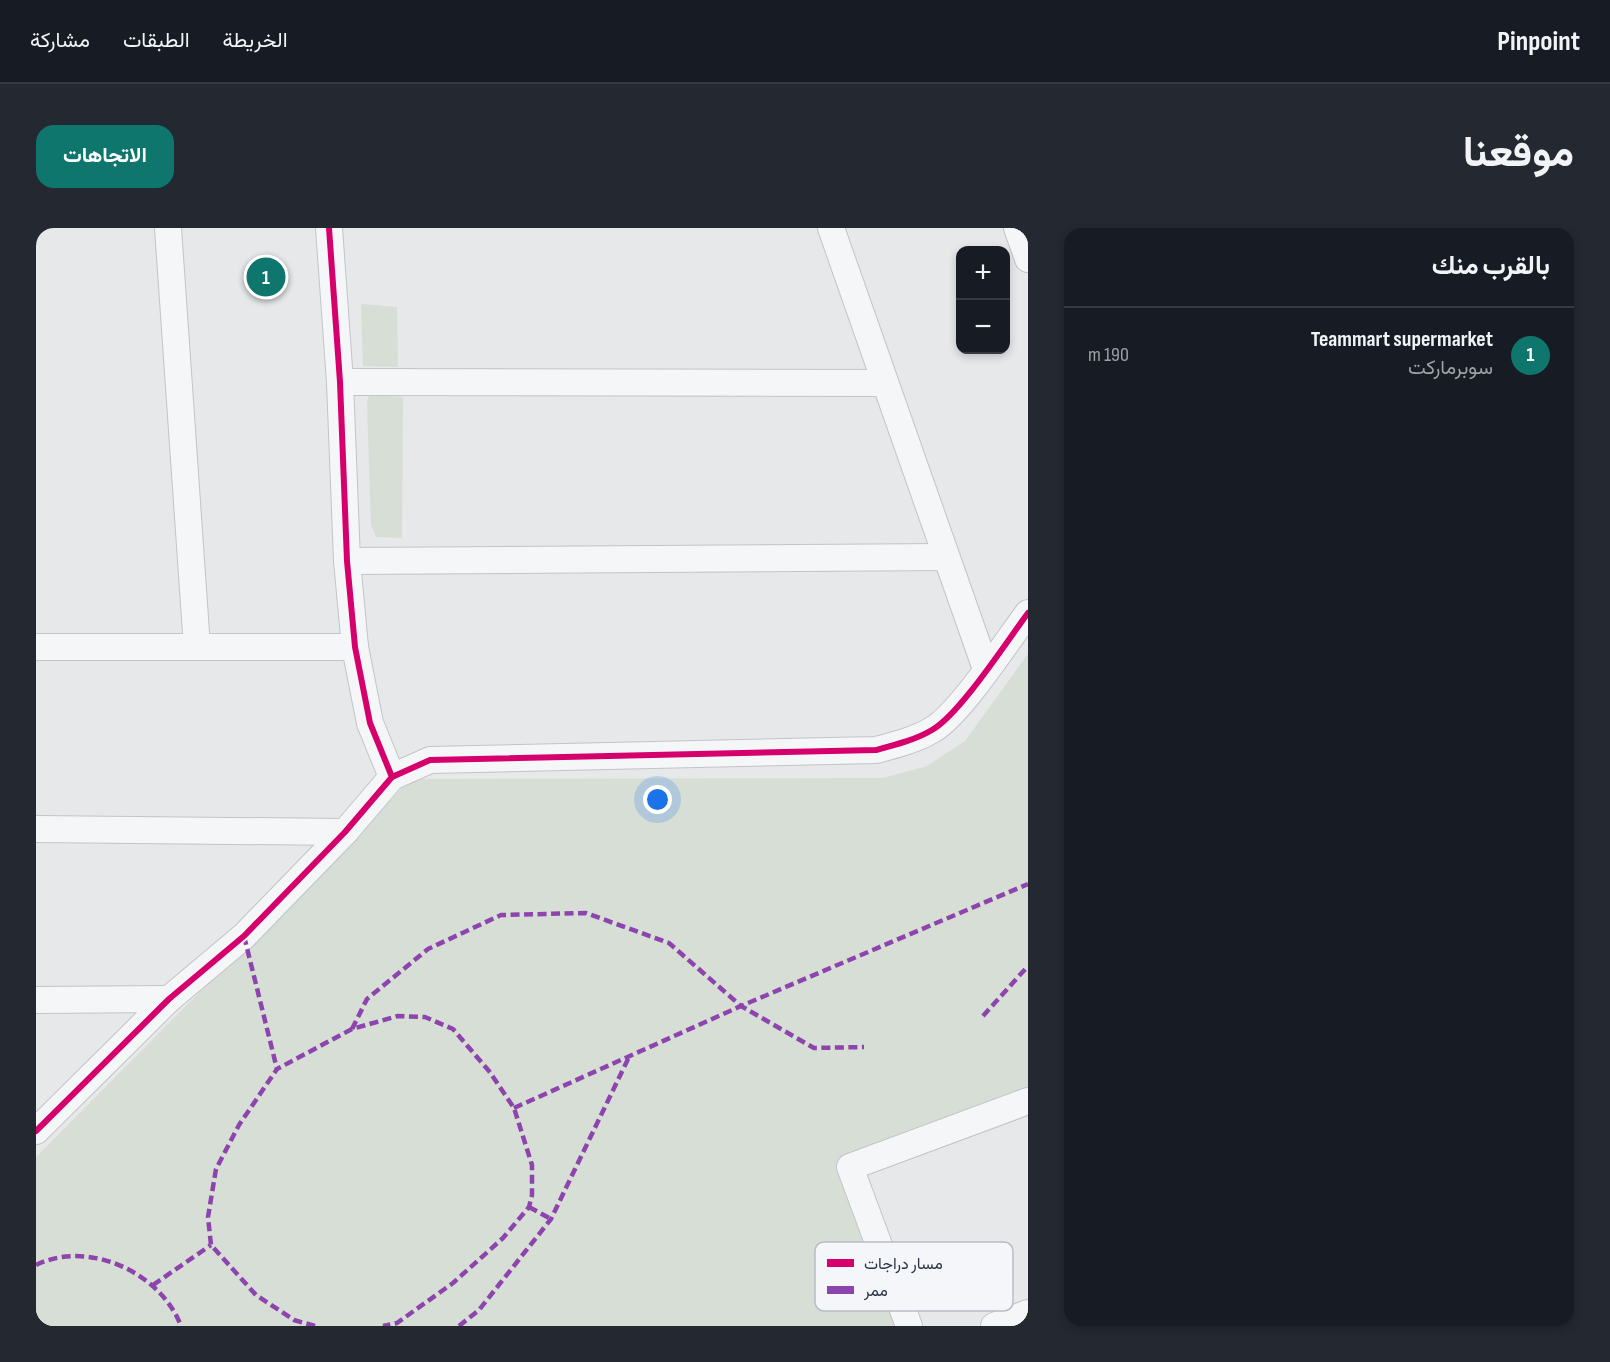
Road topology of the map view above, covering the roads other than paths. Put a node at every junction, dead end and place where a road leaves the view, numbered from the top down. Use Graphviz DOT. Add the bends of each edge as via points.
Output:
graph roads {
  1 [pos="168,228"];
  2 [pos="329,228"];
  3 [pos="831,228"];
  4 [pos="1017,228"];
  5 [pos="1028,259"];
  6 [pos="340,382"];
  7 [pos="885,383"];
  8 [pos="946,557"];
  9 [pos="347,561"];
  10 [pos="1028,613"];
  11 [pos="36,647"];
  12 [pos="196,647"];
  13 [pos="355,647"];
  14 [pos="986,669"];
  15 [pos="392,777"];
  16 [pos="36,829"];
  17 [pos="345,832"];
  18 [pos="169,999"];
  19 [pos="36,1000"];
  20 [pos="1028,1101"];
  21 [pos="36,1131"];
  22 [pos="878,1242"];
  23 [pos="903,1311"];
  24 [pos="1028,1313"];
  25 [pos="909,1326"];
  26 [pos="994,1326"];
  1 -- 12 [label="street"];
  2 -- 6 [label="street"];
  3 -- 7 [label="street"];
  4 -- 5 [label="street"];
  6 -- 7 [label="street"];
  6 -- 9 [label="street"];
  7 -- 8 [label="street"];
  8 -- 9 [label="street"];
  8 -- 14 [label="street"];
  9 -- 13 [label="street"];
  10 -- 14 [label="street"];
  11 -- 12 [label="street"];
  12 -- 13 [label="street"];
  13 -- 15 [label="street" via="370,723"];
  14 -- 15 [label="street" via="960,704 934,729 907,742 876,750 430,760"];
  15 -- 17 [label="street"];
  16 -- 17 [label="street"];
  17 -- 18 [label="street" via="244,936"];
  18 -- 19 [label="street"];
  18 -- 21 [label="street"];
  20 -- 22 [label="street" via="850,1167"];
  23 -- 25 [label="street"];
  24 -- 26 [label="street"];
}
